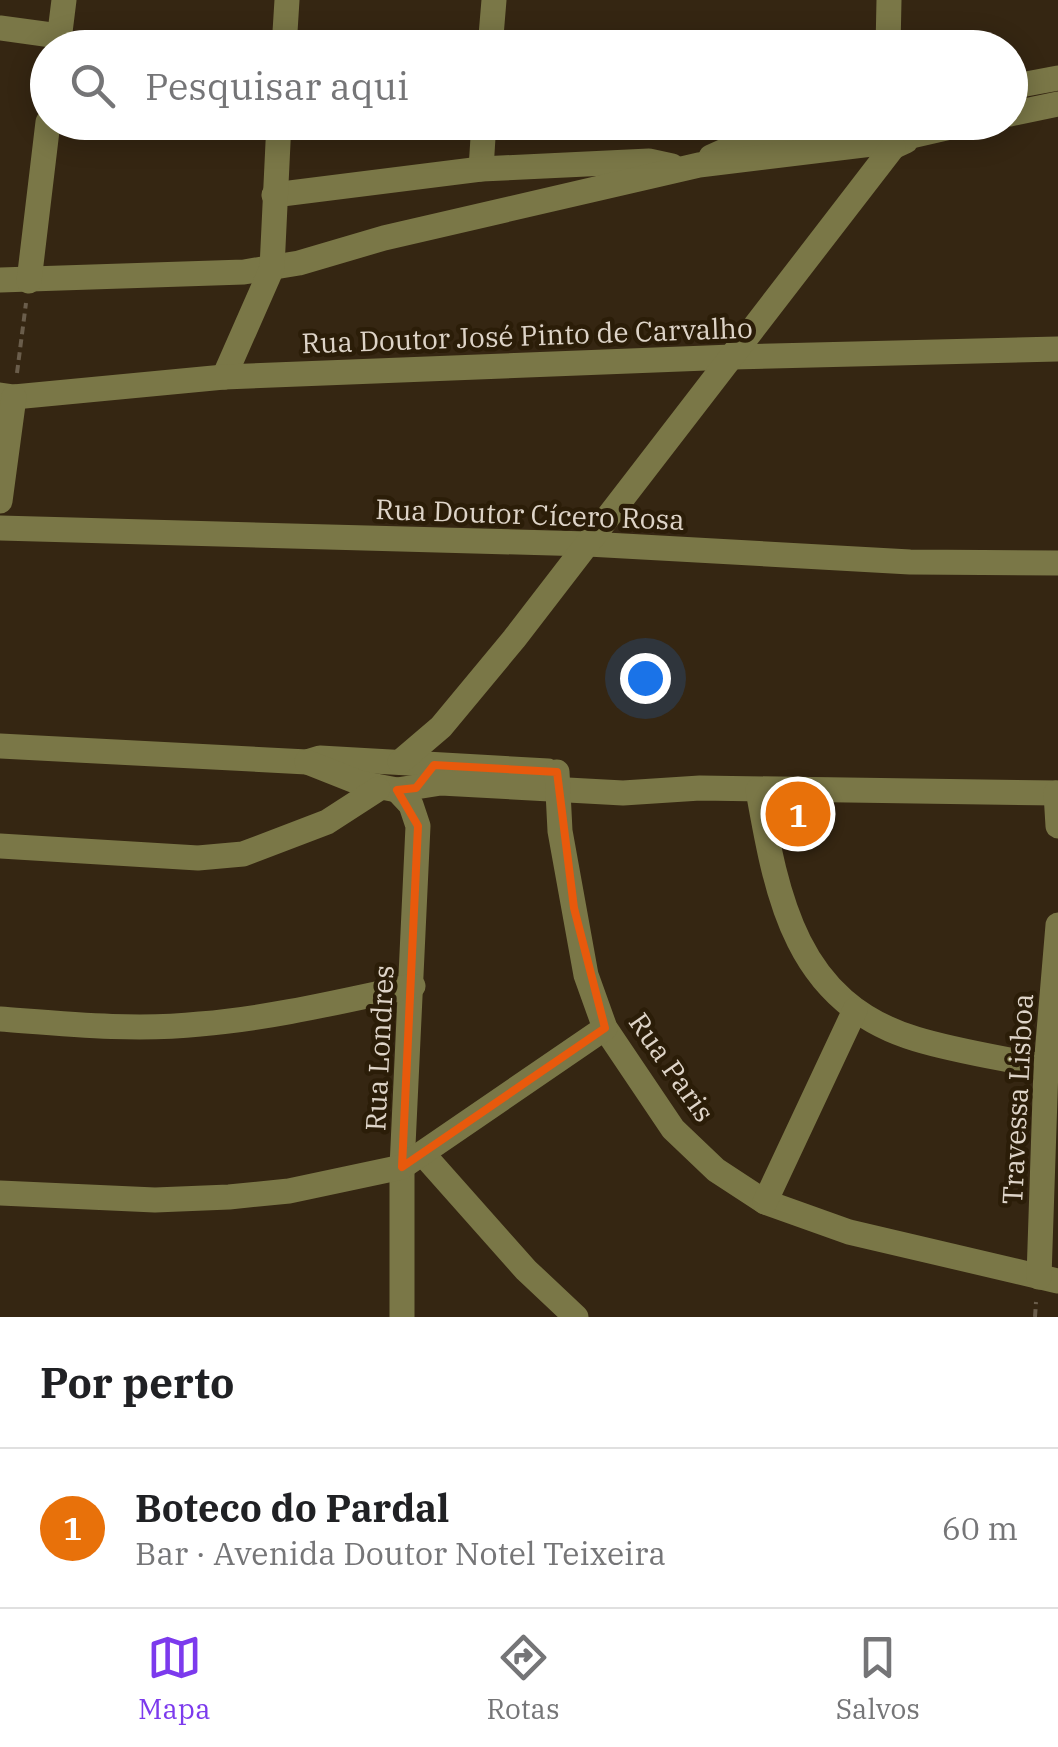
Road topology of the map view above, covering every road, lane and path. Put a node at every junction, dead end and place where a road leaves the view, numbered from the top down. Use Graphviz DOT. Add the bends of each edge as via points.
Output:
graph roads {
  1 [pos="64,0"];
  2 [pos="287,0"];
  3 [pos="494,0"];
  4 [pos="888,0"];
  5 [pos="0,28"];
  6 [pos="60,30"];
  7 [pos="285,30"];
  8 [pos="492,30"];
  9 [pos="888,30"];
  10 [pos="30,35"];
  11 [pos="1058,78"];
  12 [pos="1028,84"];
  13 [pos="1057,104"];
  14 [pos="1028,110"];
  15 [pos="1058,119"];
  16 [pos="46,140"];
  17 [pos="278,140"];
  18 [pos="483,140"];
  19 [pos="759,140"];
  20 [pos="857,140"];
  21 [pos="889,140"];
  22 [pos="690,168"];
  23 [pos="481,169"];
  24 [pos="274,195"];
  25 [pos="272,268"];
  26 [pos="0,280"];
  27 [pos="28,281"];
  28 [pos="1058,349"];
  29 [pos="732,357"];
  30 [pos="224,376"];
  31 [pos="7,396"];
  32 [pos="0,502"];
  33 [pos="0,528"];
  34 [pos="588,544"];
  35 [pos="1058,563"];
  36 [pos="442,727"];
  37 [pos="0,746"];
  38 [pos="400,762"];
  39 [pos="434,765"];
  40 [pos="556,780"];
  41 [pos="383,782"];
  42 [pos="758,790"];
  43 [pos="1057,793"];
  44 [pos="1058,826"];
  45 [pos="0,846"];
  46 [pos="1058,925"];
  47 [pos="413,986"];
  48 [pos="855,1010"];
  49 [pos="0,1019"];
  50 [pos="606,1028"];
  51 [pos="1052,1069"];
  52 [pos="413,1161"];
  53 [pos="0,1193"];
  54 [pos="765,1202"];
  55 [pos="1048,1279"];
  56 [pos="402,1317"];
  57 [pos="576,1317"];
  1 -- 6 [label="street"];
  2 -- 7 [label="street"];
  3 -- 8 [label="street"];
  4 -- 9 [label="street"];
  5 -- 10 [label="street"];
  11 -- 12 [label="street"];
  13 -- 14 [label="street"];
  13 -- 15 [label="street"];
  16 -- 27 [label="street"];
  17 -- 24 [label="street"];
  18 -- 23 [label="street"];
  19 -- 22 [label="street"];
  20 -- 22 [label="street"];
  21 -- 29 [label="street"];
  22 -- 23 [label="street" via="649,161"];
  22 -- 25 [label="street"];
  23 -- 24 [label="street"];
  24 -- 25 [label="street"];
  25 -- 27 [label="street"];
  25 -- 30 [label="street"];
  26 -- 27 [label="street"];
  27 -- 31 [label="path"];
  28 -- 29 [label="street, Rua Doutor José Pinto de Carvalho"];
  29 -- 30 [label="street, Rua Doutor José Pinto de Carvalho"];
  29 -- 34 [label="street"];
  30 -- 31 [label="street, Rua Doutor José Pinto de Carvalho"];
  31 -- 32 [label="street"];
  33 -- 34 [label="street, Rua Doutor Cícero Rosa"];
  34 -- 35 [label="street, Rua Doutor Cícero Rosa"];
  34 -- 36 [label="street"];
  36 -- 38 [label="street"];
  36 -- 39 [label="street"];
  37 -- 41 [label="street" via="307,762"];
  38 -- 39 [label="street"];
  38 -- 41 [label="street"];
  39 -- 40 [label="street"];
  39 -- 41 [label="street" via="428,777"];
  40 -- 41 [label="street"];
  40 -- 42 [label="street" via="623,793"];
  40 -- 50 [label="street, Rua Paris" via="586,975"];
  41 -- 45 [label="street" via="328,822 243,854 198,858"];
  41 -- 47 [label="street, Rua Londres" via="411,804 418,826"];
  42 -- 43 [label="street"];
  42 -- 48 [label="street" via="774,879 795,936 824,983"];
  43 -- 44 [label="street"];
  46 -- 51 [label="street, Travessa Lisboa"];
  47 -- 49 [label="street" via="196,1025"];
  47 -- 52 [label="street, Rua Londres"];
  48 -- 51 [label="street" via="914,1039"];
  48 -- 54 [label="street"];
  50 -- 52 [label="street"];
  50 -- 54 [label="street, Rua Paris" via="673,1128 716,1170"];
  51 -- 55 [label="street, Travessa Lisboa"];
  52 -- 53 [label="street" via="289,1191 229,1196"];
  52 -- 56 [label="street, Rua Londres"];
  52 -- 57 [label="street"];
  54 -- 55 [label="street, Rua Paris" via="849,1232"];
}
